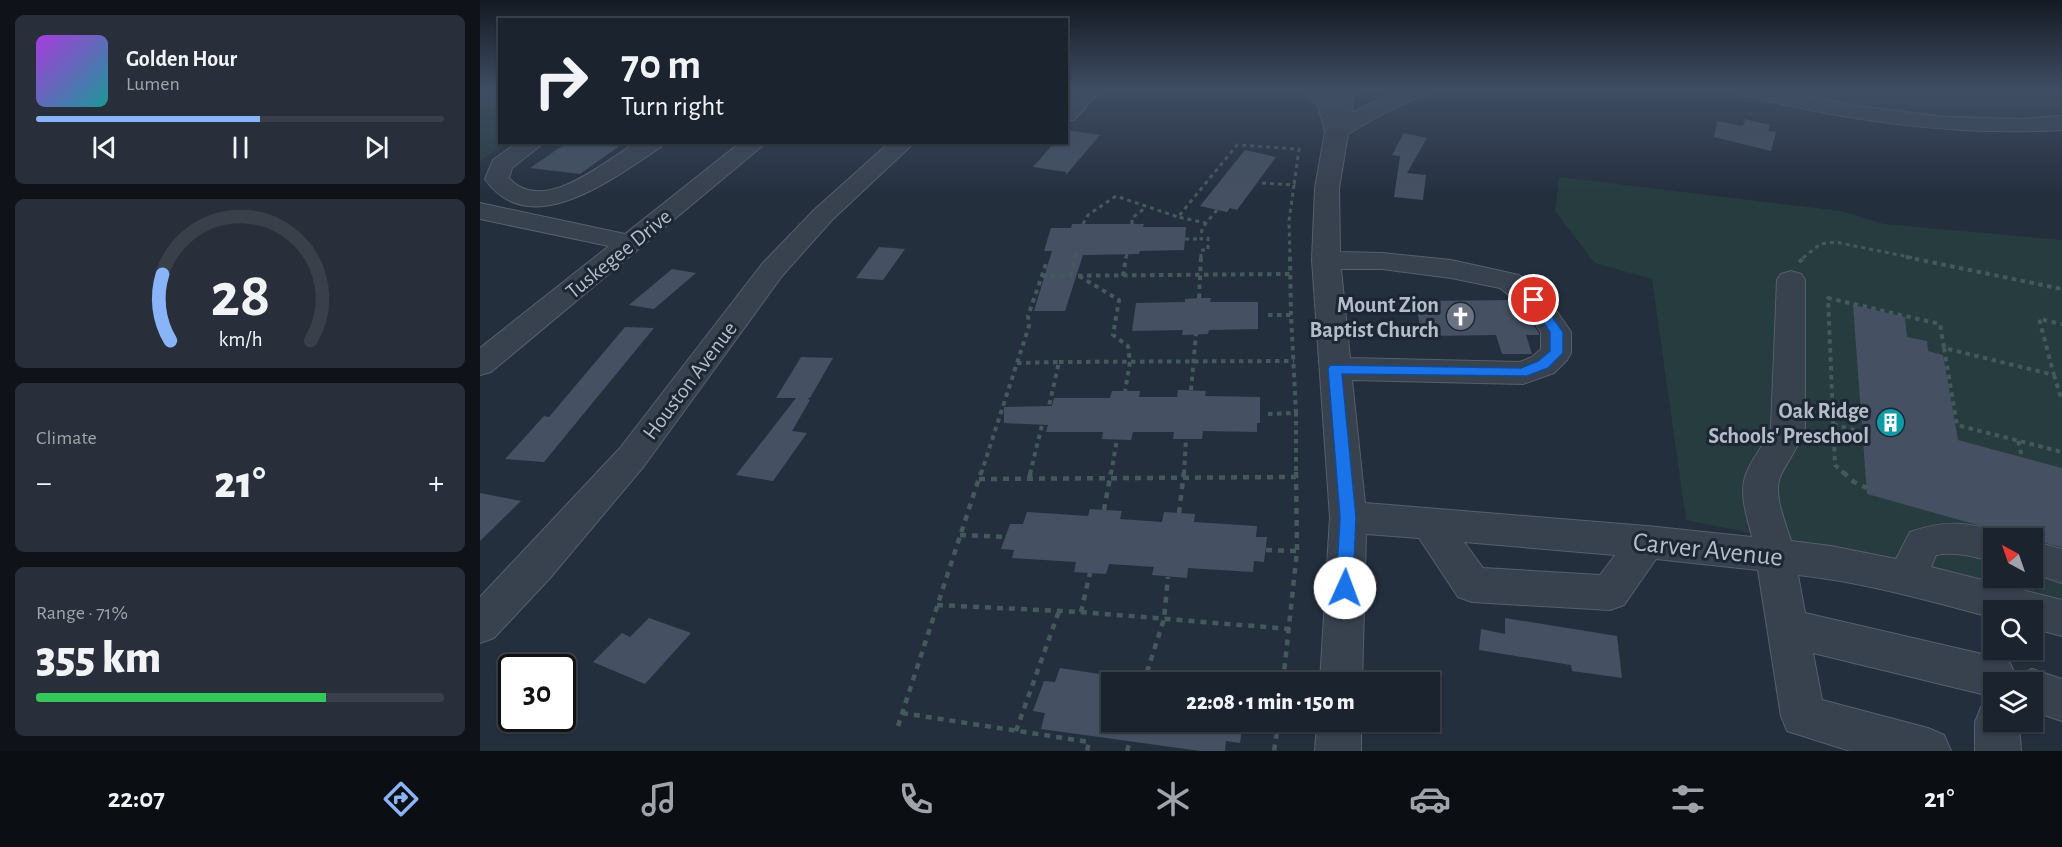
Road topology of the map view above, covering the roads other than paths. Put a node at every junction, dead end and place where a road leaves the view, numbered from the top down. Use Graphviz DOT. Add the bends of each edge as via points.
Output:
graph roads {
  1 [pos="1335,125"];
  2 [pos="1337,125"];
  3 [pos="1347,125"];
  4 [pos="1336,131"];
  5 [pos="531,144"];
  6 [pos="650,144"];
  7 [pos="754,144"];
  8 [pos="902,144"];
  9 [pos="480,211"];
  10 [pos="631,243"];
  11 [pos="1326,261"];
  12 [pos="1791,280"];
  13 [pos="480,364"];
  14 [pos="1335,369"];
  15 [pos="1348,517"];
  16 [pos="1429,523"];
  17 [pos="1647,542"];
  18 [pos="1983,543"];
  19 [pos="1775,555"];
  20 [pos="2043,560"];
  21 [pos="2062,566"];
  22 [pos="1915,580"];
  23 [pos="2062,618"];
  24 [pos="480,625"];
  25 [pos="1788,628"];
  26 [pos="1341,672"];
  27 [pos="1983,677"];
  28 [pos="2043,694"];
  29 [pos="2062,700"];
  30 [pos="1339,732"];
  31 [pos="1997,732"];
  32 [pos="1338,751"];
  33 [pos="1928,751"];
  34 [pos="1998,751"];
  1 -- 4 [label="street"];
  2 -- 4 [label="street"];
  3 -- 4 [label="street"];
  4 -- 11 [label="street" via="1327,188"];
  5 -- 6 [label="street" via="501,165 497,179 513,195 541,199 579,188"];
  7 -- 10 [label="street, Tuskegee Drive"];
  8 -- 24 [label="street, Houston Avenue" via="823,215 772,270 632,457"];
  9 -- 10 [label="street"];
  10 -- 13 [label="street, Tuskegee Drive"];
  11 -- 14 [label="street"];
  11 -- 14 [label="street" via="1405,263 1509,281 1534,300 1556,332 1556,353 1543,365 1522,373"];
  12 -- 19 [label="street" via="1788,427 1783,444 1762,477 1761,494"];
  14 -- 15 [label="street"];
  15 -- 16 [label="street, Carver Avenue"];
  15 -- 26 [label="street"];
  16 -- 17 [label="street, Carver Avenue"];
  16 -- 17 [label="street" via="1472,585 1610,593"];
  17 -- 19 [label="street, Carver Avenue"];
  18 -- 22 [label="street" via="1958,537 1938,537 1923,543 1912,566"];
  19 -- 22 [label="street, Carver Avenue"];
  19 -- 25 [label="street"];
  20 -- 21 [label="street"];
  22 -- 23 [label="street, Carver Avenue"];
  25 -- 27 [label="street"];
  25 -- 33 [label="street" via="1803,716"];
  28 -- 29 [label="street"];
  30 -- 32 [label="street"];
  31 -- 34 [label="street"];
}
